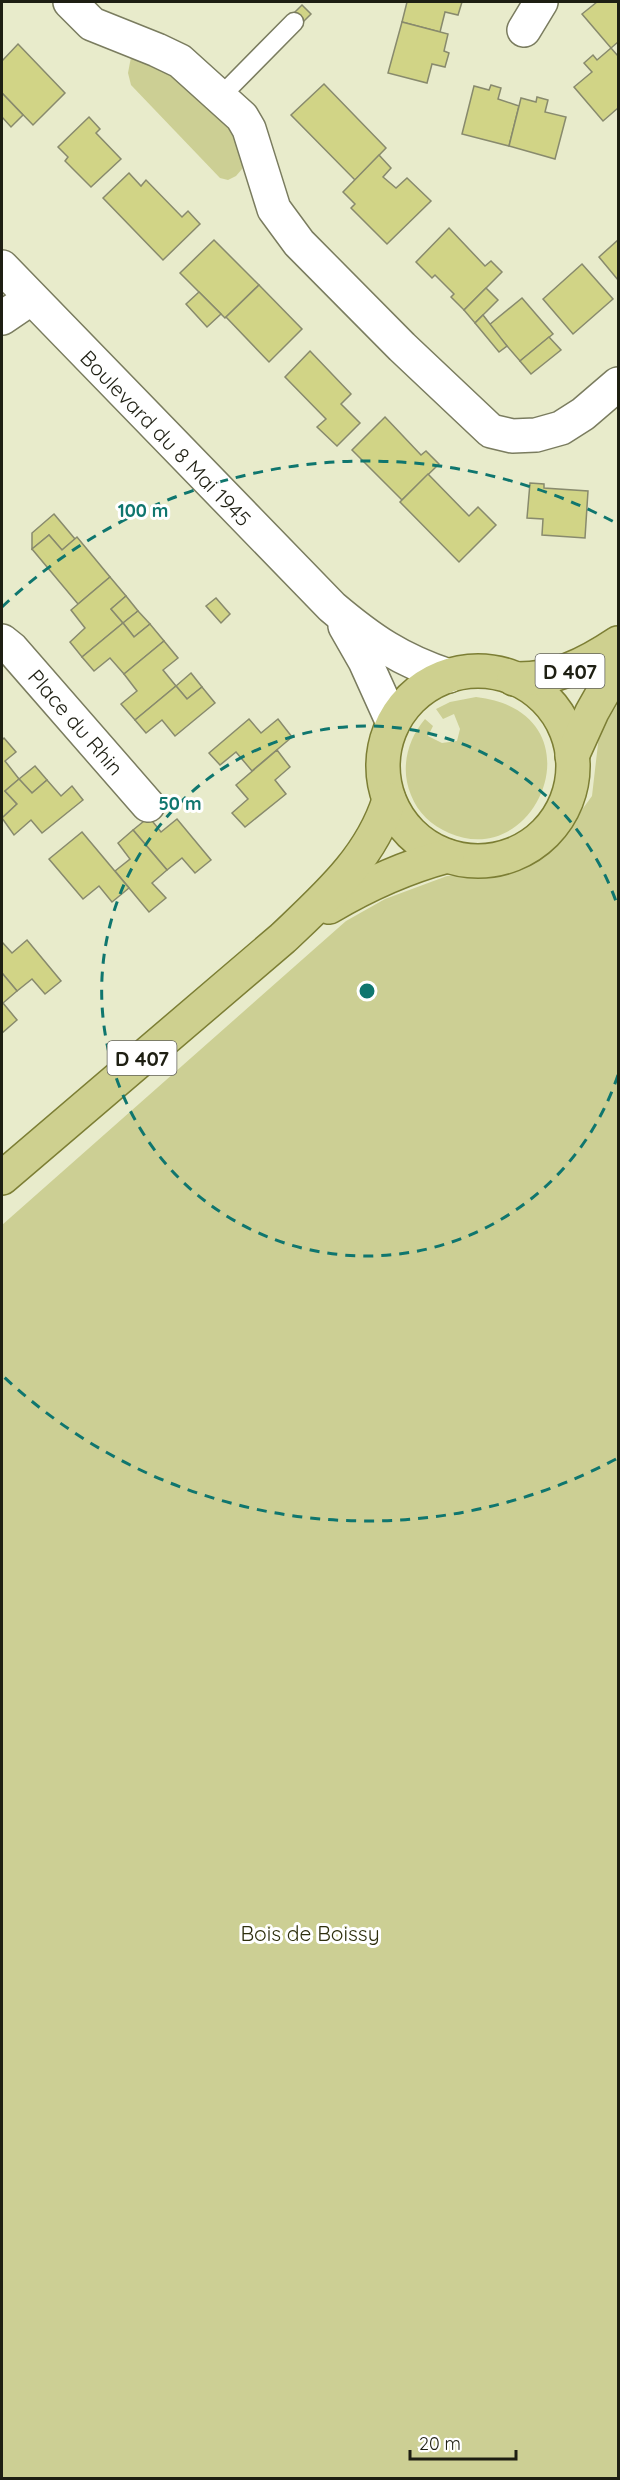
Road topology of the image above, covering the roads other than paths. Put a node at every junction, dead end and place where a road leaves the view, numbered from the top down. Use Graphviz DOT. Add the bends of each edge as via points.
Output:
graph roads {
  1 [pos="70,2"];
  2 [pos="541,2"];
  3 [pos="294,22"];
  4 [pos="524,30"];
  5 [pos="221,96"];
  6 [pos="2,267"];
  7 [pos="30,299"];
  8 [pos="2,318"];
  9 [pos="618,384"];
  10 [pos="332,607"];
  11 [pos="2,641"];
  12 [pos="618,643"];
  13 [pos="618,666"];
  14 [pos="449,676"];
  15 [pos="514,678"];
  16 [pos="393,723"];
  17 [pos="572,756"];
  18 [pos="389,800"];
  19 [pos="148,805"];
  20 [pos="447,856"];
  21 [pos="282,938"];
  22 [pos="2,1178"];
  1 -- 5 [label="street" via="92,24 180,61"];
  2 -- 4 [label="street"];
  3 -- 5 [label="lane"];
  5 -- 9 [label="street" via="249,129 274,209 299,243 491,430 512,436 561,428"];
  6 -- 7 [label="street, Boulevard du 8 Mai 1945"];
  7 -- 8 [label="street"];
  7 -- 10 [label="street, Boulevard du 8 Mai 1945"];
  10 -- 14 [label="street, Boulevard du 8 Mai 1945" via="385,649"];
  10 -- 16 [label="street, Boulevard du 8 Mai 1945" via="365,661"];
  11 -- 19 [label="street, Place du Rhin"];
  12 -- 15 [label="main road, D 407" via="566,672"];
  13 -- 17 [label="main road, D 407"];
  14 -- 15 [label="main road" via="482,671"];
  14 -- 16 [label="main road" via="417,694"];
  15 -- 17 [label="main road" via="532,688 560,718"];
  16 -- 18 [label="main road" via="383,768"];
  17 -- 20 [label="main road" via="567,801 541,837 498,859 472,861"];
  18 -- 20 [label="main road" via="418,840"];
  18 -- 21 [label="main road, D 407" via="378,831 354,866"];
  20 -- 21 [label="main road, D 407" via="348,896"];
  21 -- 22 [label="main road, D 407"];
}
